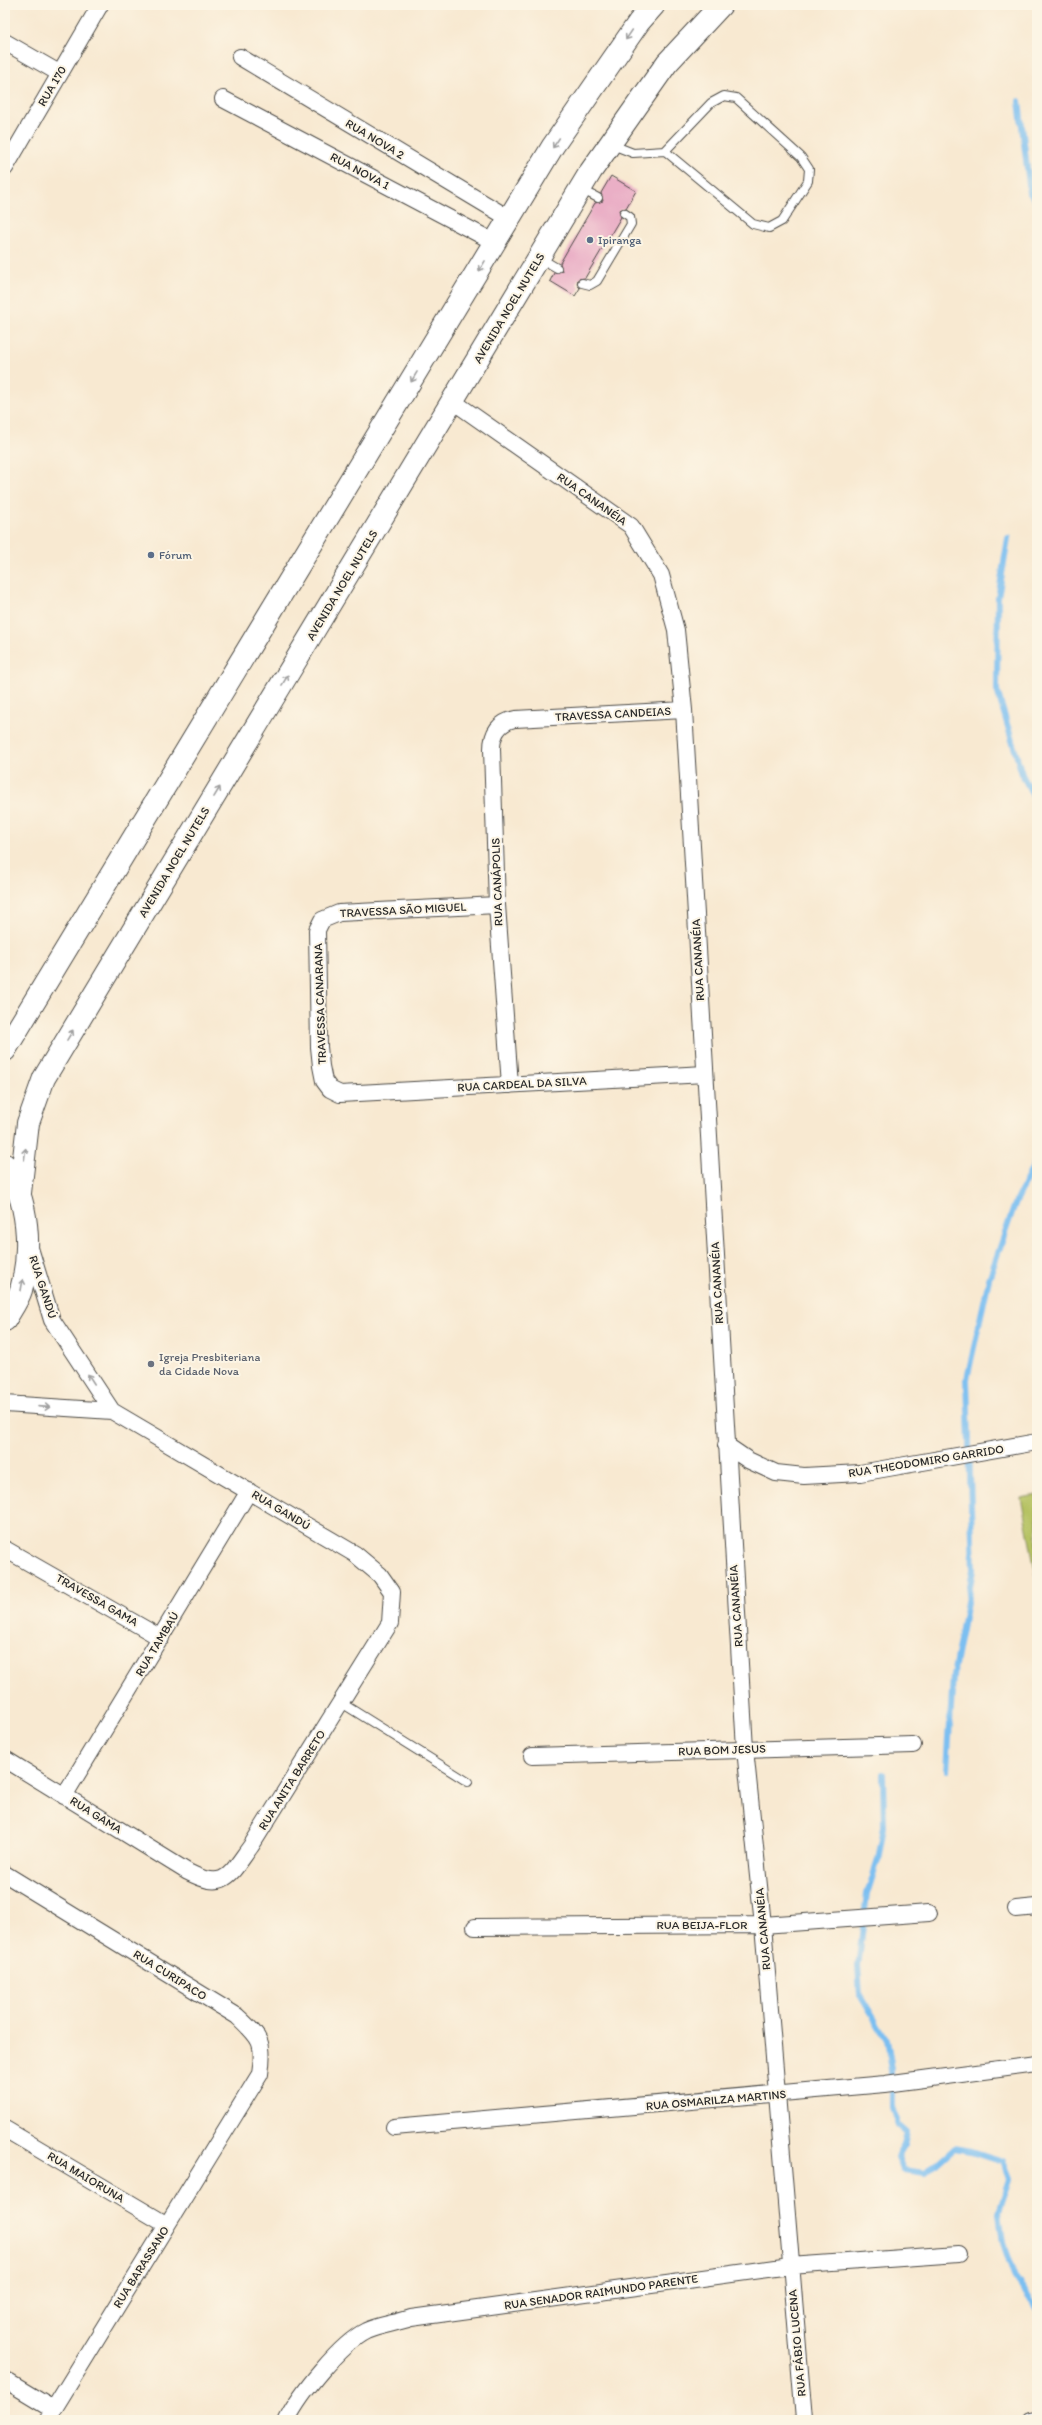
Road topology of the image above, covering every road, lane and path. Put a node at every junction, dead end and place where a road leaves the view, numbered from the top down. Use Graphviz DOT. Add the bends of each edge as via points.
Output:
graph roads {
  1 [pos="100,5"];
  2 [pos="654,5"];
  3 [pos="721,5"];
  4 [pos="5,42"];
  5 [pos="240,57"];
  6 [pos="59,73"];
  7 [pos="224,99"];
  8 [pos="610,144"];
  9 [pos="664,151"];
  10 [pos="5,168"];
  11 [pos="624,213"];
  12 [pos="510,219"];
  13 [pos="496,243"];
  14 [pos="582,283"];
  15 [pos="454,402"];
  16 [pos="684,710"];
  17 [pos="542,717"];
  18 [pos="497,905"];
  19 [pos="317,930"];
  20 [pos="5,1050"];
  21 [pos="705,1074"];
  22 [pos="510,1085"];
  23 [pos="340,1094"];
  24 [pos="5,1165"];
  25 [pos="20,1193"];
  26 [pos="28,1242"];
  27 [pos="5,1320"];
  28 [pos="5,1404"];
  29 [pos="112,1412"];
  30 [pos="1037,1442"];
  31 [pos="726,1445"];
  32 [pos="249,1491"];
  33 [pos="5,1549"];
  34 [pos="161,1638"];
  35 [pos="376,1645"];
  36 [pos="340,1702"];
  37 [pos="913,1745"];
  38 [pos="745,1749"];
  39 [pos="532,1756"];
  40 [pos="5,1759"];
  41 [pos="468,1782"];
  42 [pos="64,1796"];
  43 [pos="188,1872"];
  44 [pos="5,1874"];
  45 [pos="1037,1907"];
  46 [pos="1016,1909"];
  47 [pos="929,1913"];
  48 [pos="764,1925"];
  49 [pos="474,1927"];
  50 [pos="1037,2064"];
  51 [pos="777,2094"];
  52 [pos="236,2114"];
  53 [pos="394,2126"];
  54 [pos="5,2129"];
  55 [pos="167,2225"];
  56 [pos="958,2254"];
  57 [pos="790,2266"];
  58 [pos="5,2380"];
  59 [pos="50,2414"];
  60 [pos="287,2420"];
  61 [pos="804,2420"];
  62 [pos="1032,2420"];
  63 [pos="1037,2420"];
  1 -- 6 [label="street, RUA 170"];
  2 -- 12 [label="main road, one-way" via="639,22 553,146"];
  3 -- 8 [label="main road, AVENIDA NOEL NUTELS" via="667,63"];
  4 -- 6 [label="street"];
  5 -- 12 [label="street, RUA NOVA 2"];
  6 -- 10 [label="street, RUA 170"];
  7 -- 13 [label="street, RUA NOVA 1"];
  8 -- 9 [label="lane" via="633,153"];
  8 -- 15 [label="main road, AVENIDA NOEL NUTELS" via="589,193 548,263"];
  9 -- 9 [label="lane" via="753,224 768,228 782,221 808,181 809,169 801,157 736,98 724,96 711,103"];
  11 -- 14 [label="lane" via="630,218 631,224 598,281 590,285"];
  12 -- 13 [label="main road"];
  13 -- 20 [label="main road, one-way"];
  15 -- 16 [label="street, RUA CANANÉIA" via="631,526 661,575 676,630"];
  25 -- 15 [label="main road, AVENIDA NOEL NUTELS, one-way" via="28,1123 44,1078"];
  16 -- 17 [label="street, TRAVESSA CANDEIAS"];
  16 -- 21 [label="street, RUA CANANÉIA"];
  17 -- 18 [label="street, RUA CANÁPOLIS" via="506,721 499,726 492,740"];
  18 -- 19 [label="street, TRAVESSA SÃO MIGUEL" via="339,913 322,920"];
  18 -- 22 [label="street, RUA CANÁPOLIS"];
  19 -- 23 [label="street, TRAVESSA CANARANA" via="319,1047 324,1080 330,1089"];
  21 -- 22 [label="street, RUA CARDEAL DA SILVA"];
  21 -- 31 [label="street, RUA CANANÉIA"];
  22 -- 23 [label="street, RUA CARDEAL DA SILVA"];
  24 -- 25 [label="main road"];
  25 -- 26 [label="main road"];
  27 -- 26 [label="main road, one-way" via="21,1291"];
  29 -- 26 [label="street, RUA GANDÚ, one-way" via="52,1320"];
  28 -- 29 [label="street, RUA GANDÚ, one-way"];
  29 -- 32 [label="street, RUA GANDÚ"];
  30 -- 31 [label="street, RUA THEODOMIRO GARRIDO" via="860,1473 804,1476 776,1473 748,1460"];
  31 -- 38 [label="street, RUA CANANÉIA"];
  32 -- 34 [label="street, RUA TAMBAÚ"];
  32 -- 35 [label="street, RUA GANDÚ" via="355,1554 380,1575 392,1592 392,1608 390,1623"];
  33 -- 34 [label="street, TRAVESSA GAMA"];
  34 -- 42 [label="street, RUA TAMBAÚ"];
  35 -- 36 [label="street, RUA ANITA BARRETO"];
  36 -- 41 [label="lane"];
  36 -- 43 [label="street, RUA ANITA BARRETO" via="234,1870 221,1880 207,1881"];
  37 -- 38 [label="street, RUA BOM JESUS"];
  38 -- 39 [label="street, RUA BOM JESUS"];
  38 -- 48 [label="street, RUA CANANÉIA"];
  40 -- 42 [label="street, RUA GAMA"];
  42 -- 43 [label="street, RUA GAMA"];
  44 -- 52 [label="street, RUA CURIPACO" via="237,2016 256,2034 264,2052 260,2074"];
  45 -- 46 [label="street"];
  47 -- 48 [label="street, RUA BEIJA-FLOR"];
  48 -- 49 [label="street, RUA BEIJA-FLOR"];
  48 -- 51 [label="street, RUA CANANÉIA"];
  50 -- 51 [label="street, RUA OSMARILZA MARTINS" via="885,2084"];
  51 -- 53 [label="street, RUA OSMARILZA MARTINS"];
  51 -- 57 [label="street, RUA CANANÉIA"];
  52 -- 55 [label="street, RUA BARASSANO"];
  54 -- 55 [label="street, RUA MAIORUNA"];
  55 -- 59 [label="street, RUA BARASSANO"];
  56 -- 57 [label="street, RUA SENADOR RAIMUNDO PARENTE"];
  57 -- 60 [label="street, RUA SENADOR RAIMUNDO PARENTE" via="411,2318 366,2332 329,2362 293,2408"];
  57 -- 61 [label="street, RUA FÁBIO LUCENA"];
  58 -- 59 [label="street"];
  62 -- 63 [label="street"];
}
